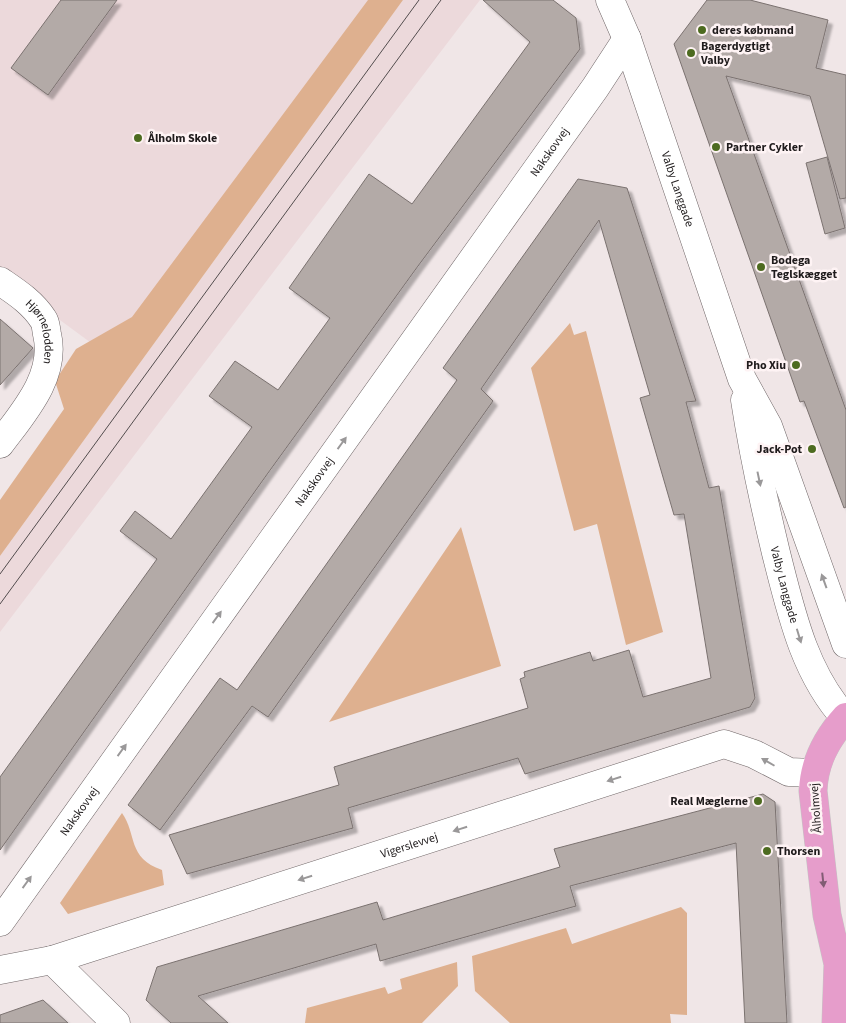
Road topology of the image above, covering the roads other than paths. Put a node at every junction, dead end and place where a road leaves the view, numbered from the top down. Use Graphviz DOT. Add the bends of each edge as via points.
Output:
graph roads {
  1 [pos="610,0"];
  2 [pos="628,39"];
  3 [pos="0,280"];
  4 [pos="742,379"];
  5 [pos="0,444"];
  6 [pos="846,644"];
  7 [pos="846,718"];
  8 [pos="814,773"];
  9 [pos="0,922"];
  10 [pos="846,929"];
  11 [pos="52,960"];
  12 [pos="838,964"];
  13 [pos="0,970"];
  14 [pos="116,1023"];
  15 [pos="836,1023"];
  1 -- 2 [label="street, Valby Langgade"];
  2 -- 4 [label="street, Valby Langgade"];
  9 -- 2 [label="street, Nakskovvej, one-way"];
  3 -- 5 [label="street, Hjørnelodden" via="30,303 44,321 49,341 47,368 35,395"];
  6 -- 4 [label="street, Valby Langgade, one-way" via="771,434"];
  4 -- 7 [label="street, Valby Langgade, one-way" via="758,476 799,636 817,679"];
  7 -- 8 [label="main road, Ålholmvej" via="826,741"];
  8 -- 11 [label="street, Vigerslevvej, one-way" via="789,772 754,754 724,744"];
  8 -- 12 [label="main road, Ålholmvej, one-way" via="813,791 827,915"];
  10 -- 12 [label="main road, Ålholmvej"];
  11 -- 13 [label="street, Vigerslevvej"];
  11 -- 14 [label="street"];
  12 -- 15 [label="main road, Ålholmvej"];
}
